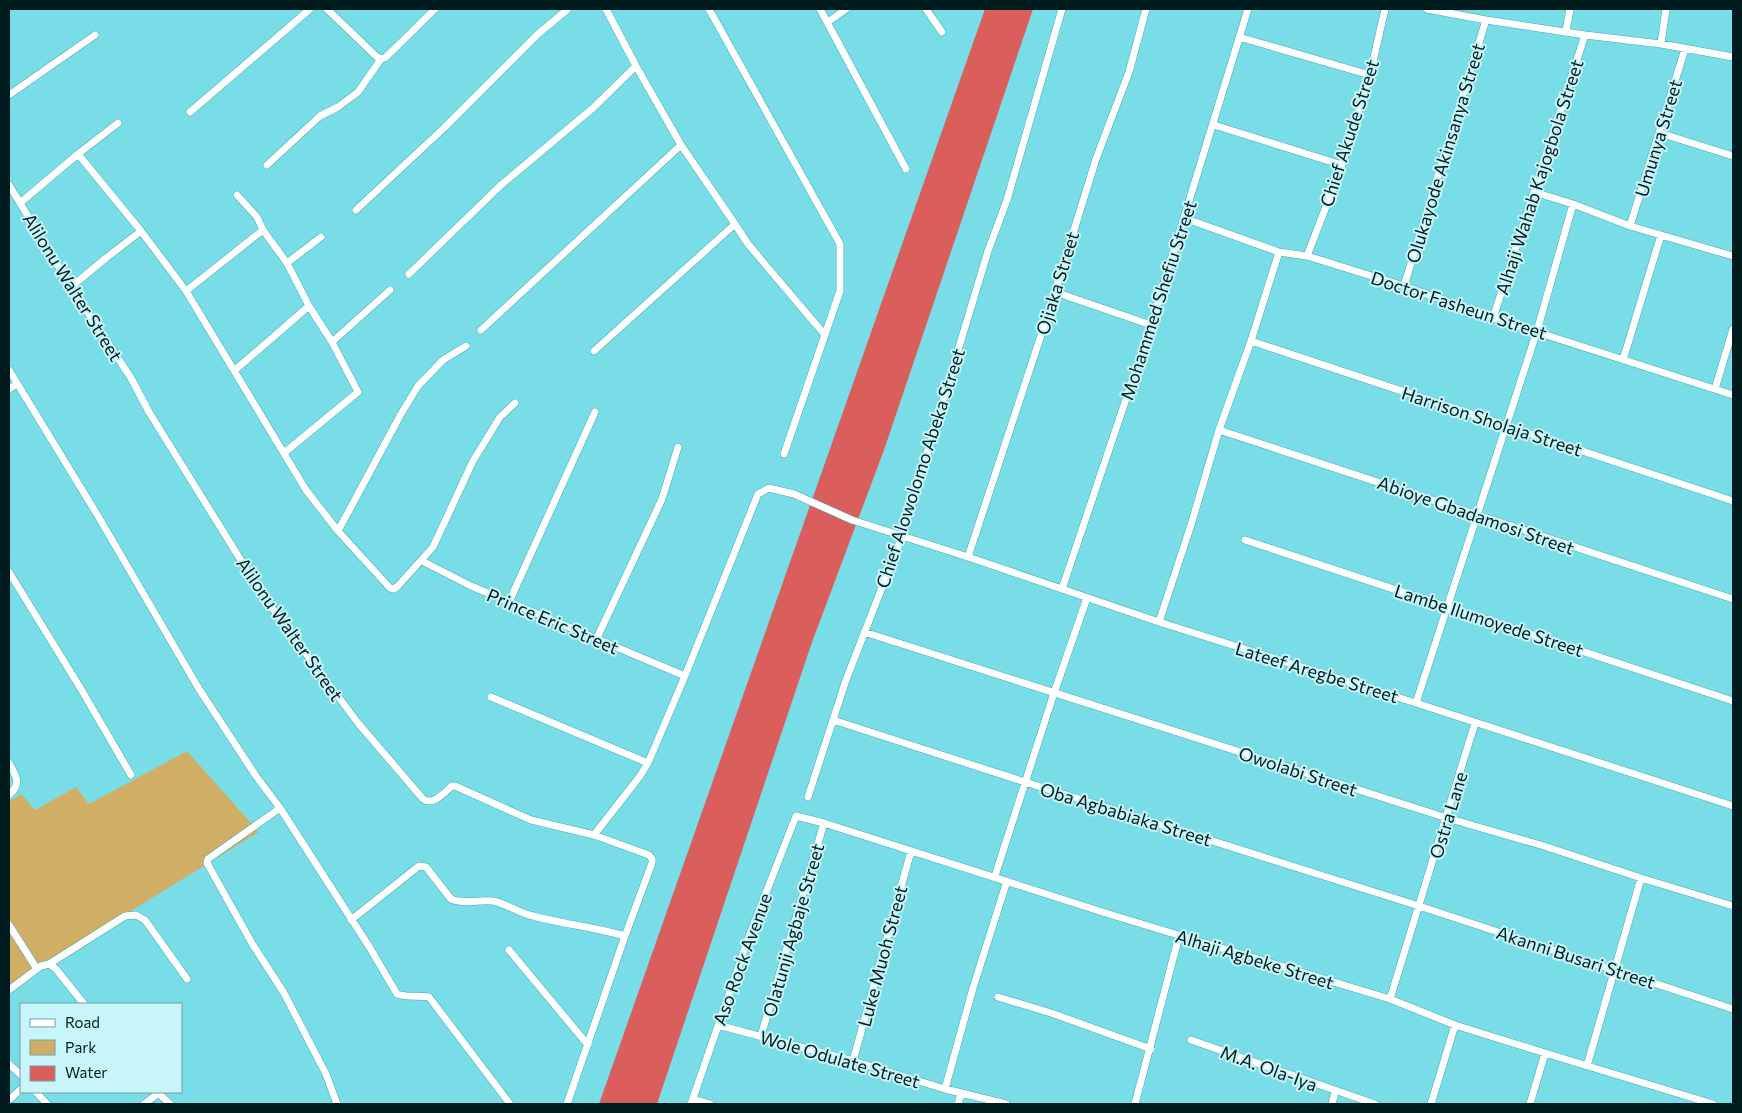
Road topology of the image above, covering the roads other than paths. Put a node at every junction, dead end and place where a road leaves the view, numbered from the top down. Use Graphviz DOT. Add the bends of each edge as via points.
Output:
graph roads {
  1 [pos="310,9"];
  2 [pos="327,9"];
  3 [pos="435,9"];
  4 [pos="568,9"];
  5 [pos="606,9"];
  6 [pos="709,9"];
  7 [pos="820,9"];
  8 [pos="846,9"];
  9 [pos="926,9"];
  10 [pos="1062,9"];
  11 [pos="1146,9"];
  12 [pos="1248,9"];
  13 [pos="1385,9"];
  14 [pos="1427,9"];
  15 [pos="1570,9"];
  16 [pos="1666,9"];
  17 [pos="1469,13"];
  18 [pos="1486,20"];
  19 [pos="828,22"];
  20 [pos="1566,31"];
  21 [pos="942,32"];
  22 [pos="95,35"];
  23 [pos="1585,35"];
  24 [pos="1239,37"];
  25 [pos="1661,44"];
  26 [pos="1685,49"];
  27 [pos="1733,57"];
  28 [pos="381,58"];
  29 [pos="636,66"];
  30 [pos="1370,75"];
  31 [pos="9,95"];
  32 [pos="190,112"];
  33 [pos="118,123"];
  34 [pos="1214,125"];
  35 [pos="1660,133"];
  36 [pos="681,145"];
  37 [pos="78,154"];
  38 [pos="1733,156"];
  39 [pos="267,165"];
  40 [pos="1342,165"];
  41 [pos="906,169"];
  42 [pos="9,185"];
  43 [pos="1534,192"];
  44 [pos="237,195"];
  45 [pos="20,203"];
  46 [pos="1573,204"];
  47 [pos="356,210"];
  48 [pos="1184,218"];
  49 [pos="735,224"];
  50 [pos="1630,226"];
  51 [pos="263,230"];
  52 [pos="141,231"];
  53 [pos="1661,235"];
  54 [pos="321,237"];
  55 [pos="1279,252"];
  56 [pos="1307,256"];
  57 [pos="1733,256"];
  58 [pos="287,263"];
  59 [pos="409,274"];
  60 [pos="1404,286"];
  61 [pos="71,287"];
  62 [pos="390,290"];
  63 [pos="186,291"];
  64 [pos="1055,292"];
  65 [pos="310,306"];
  66 [pos="1493,318"];
  67 [pos="1151,325"];
  68 [pos="1733,329"];
  69 [pos="482,330"];
  70 [pos="1537,331"];
  71 [pos="825,335"];
  72 [pos="1251,341"];
  73 [pos="332,342"];
  74 [pos="466,346"];
  75 [pos="594,351"];
  76 [pos="1623,360"];
  77 [pos="9,370"];
  78 [pos="235,370"];
  79 [pos="17,384"];
  80 [pos="9,389"];
  81 [pos="1715,389"];
  82 [pos="1733,395"];
  83 [pos="515,404"];
  84 [pos="595,412"];
  85 [pos="1506,425"];
  86 [pos="1219,430"];
  87 [pos="678,447"];
  88 [pos="284,453"];
  89 [pos="784,454"];
  90 [pos="1733,502"];
  91 [pos="1478,514"];
  92 [pos="338,531"];
  93 [pos="902,536"];
  94 [pos="1246,540"];
  95 [pos="968,557"];
  96 [pos="422,561"];
  97 [pos="9,572"];
  98 [pos="1062,590"];
  99 [pos="1087,598"];
  100 [pos="1733,599"];
  101 [pos="509,602"];
  102 [pos="1447,606"];
  103 [pos="1159,622"];
  104 [pos="864,632"];
  105 [pos="596,640"];
  106 [pos="685,676"];
  107 [pos="1054,693"];
  108 [pos="491,697"];
  109 [pos="1733,701"];
  110 [pos="1416,703"];
  111 [pos="833,720"];
  112 [pos="1475,724"];
  113 [pos="9,763"];
  114 [pos="648,763"];
  115 [pos="131,775"];
  116 [pos="1025,782"];
  117 [pos="9,795"];
  118 [pos="808,797"];
  119 [pos="1733,806"];
  120 [pos="280,808"];
  121 [pos="796,816"];
  122 [pos="1447,818"];
  123 [pos="824,823"];
  124 [pos="594,835"];
  125 [pos="911,851"];
  126 [pos="995,876"];
  127 [pos="1641,878"];
  128 [pos="1007,881"];
  129 [pos="1420,906"];
  130 [pos="1733,906"];
  131 [pos="351,920"];
  132 [pos="9,925"];
  133 [pos="624,936"];
  134 [pos="1179,936"];
  135 [pos="509,950"];
  136 [pos="49,964"];
  137 [pos="36,969"];
  138 [pos="1615,970"];
  139 [pos="187,979"];
  140 [pos="9,990"];
  141 [pos="998,997"];
  142 [pos="1390,1000"];
  143 [pos="83,1003"];
  144 [pos="1733,1008"];
  145 [pos="718,1025"];
  146 [pos="1455,1025"];
  147 [pos="761,1036"];
  148 [pos="1191,1040"];
  149 [pos="588,1045"];
  150 [pos="1151,1048"];
  151 [pos="1545,1053"];
  152 [pos="853,1061"];
  153 [pos="9,1064"];
  154 [pos="1587,1066"];
  155 [pos="20,1074"];
  156 [pos="945,1089"];
  157 [pos="20,1090"];
  158 [pos="1335,1092"];
  159 [pos="37,1093"];
  160 [pos="158,1093"];
  161 [pos="961,1093"];
  162 [pos="9,1100"];
  163 [pos="692,1102"];
  164 [pos="47,1104"];
  165 [pos="144,1104"];
  166 [pos="170,1104"];
  167 [pos="337,1104"];
  168 [pos="510,1104"];
  169 [pos="568,1104"];
  170 [pos="710,1104"];
  171 [pos="958,1104"];
  172 [pos="1006,1104"];
  173 [pos="1135,1104"];
  174 [pos="1332,1104"];
  175 [pos="1375,1104"];
  176 [pos="1431,1104"];
  177 [pos="1530,1104"];
  178 [pos="1714,1104"];
  1 -- 32 [label="street"];
  2 -- 28 [label="street" via="376,57"];
  3 -- 28 [label="street" via="386,57"];
  4 -- 47 [label="street"];
  5 -- 29 [label="street"];
  6 -- 71 [label="street" via="840,244 840,291"];
  7 -- 19 [label="street"];
  8 -- 19 [label="street"];
  9 -- 21 [label="street"];
  10 -- 93 [label="street, Chief Alowolomo Abeka Street" via="1007,200 988,251"];
  11 -- 64 [label="street, Ojiaka Street" via="1129,72 1096,159"];
  12 -- 24 [label="street, Mohammed Shefiu Street"];
  13 -- 30 [label="street, Chief Akude Street"];
  14 -- 17 [label="street"];
  15 -- 20 [label="street"];
  16 -- 25 [label="street"];
  17 -- 18 [label="street"];
  18 -- 20 [label="street"];
  18 -- 60 [label="street, Olukayode Akinsanya Street"];
  19 -- 41 [label="street"];
  20 -- 23 [label="street"];
  22 -- 31 [label="street"];
  23 -- 25 [label="street"];
  23 -- 43 [label="street, Alhaji Wahab Kajogbola Street"];
  24 -- 30 [label="street"];
  24 -- 34 [label="street, Mohammed Shefiu Street"];
  25 -- 26 [label="street"];
  26 -- 27 [label="street"];
  26 -- 35 [label="street, Umunya Street"];
  28 -- 39 [label="street" via="358,92 320,116"];
  29 -- 36 [label="street"];
  29 -- 59 [label="street" via="593,108 501,185"];
  30 -- 40 [label="street, Chief Akude Street"];
  33 -- 37 [label="street"];
  34 -- 40 [label="street"];
  34 -- 48 [label="street, Mohammed Shefiu Street"];
  35 -- 38 [label="street"];
  35 -- 50 [label="street, Umunya Street"];
  36 -- 49 [label="street"];
  36 -- 69 [label="street"];
  37 -- 45 [label="street"];
  37 -- 52 [label="street"];
  40 -- 56 [label="street, Chief Akude Street"];
  42 -- 45 [label="street, Alilonu Walter Street"];
  43 -- 46 [label="street"];
  43 -- 66 [label="street, Alhaji Wahab Kajogbola Street"];
  44 -- 51 [label="street" via="257,217"];
  45 -- 61 [label="street, Alilonu Walter Street"];
  46 -- 50 [label="street"];
  46 -- 70 [label="street"];
  48 -- 55 [label="street, Doctor Fasheun Street"];
  48 -- 67 [label="street, Mohammed Shefiu Street"];
  49 -- 71 [label="street"];
  49 -- 75 [label="street"];
  50 -- 53 [label="street"];
  51 -- 58 [label="street"];
  51 -- 63 [label="street"];
  52 -- 61 [label="street"];
  52 -- 63 [label="street"];
  53 -- 57 [label="street"];
  53 -- 76 [label="street"];
  54 -- 58 [label="street"];
  55 -- 56 [label="street, Doctor Fasheun Street"];
  55 -- 72 [label="street"];
  56 -- 60 [label="street, Doctor Fasheun Street"];
  58 -- 65 [label="street"];
  60 -- 66 [label="street, Doctor Fasheun Street"];
  61 -- 124 [label="street, Alilonu Walter Street" via="131,378 263,596 358,723 423,800 432,802 455,786 531,820"];
  62 -- 73 [label="street"];
  63 -- 78 [label="street"];
  64 -- 67 [label="street"];
  64 -- 95 [label="street, Ojiaka Street"];
  65 -- 73 [label="street"];
  65 -- 78 [label="street"];
  66 -- 70 [label="street, Doctor Fasheun Street"];
  67 -- 98 [label="street, Mohammed Shefiu Street"];
  68 -- 81 [label="street"];
  70 -- 76 [label="street, Doctor Fasheun Street"];
  70 -- 85 [label="street"];
  71 -- 89 [label="street"];
  72 -- 85 [label="street, Harrison Sholaja Street"];
  72 -- 86 [label="street"];
  73 -- 88 [label="street" via="358,392"];
  74 -- 92 [label="street" via="442,360 418,386"];
  76 -- 81 [label="street, Doctor Fasheun Street"];
  77 -- 79 [label="street"];
  78 -- 88 [label="street"];
  79 -- 80 [label="street"];
  79 -- 120 [label="street" via="204,696"];
  81 -- 82 [label="street, Doctor Fasheun Street"];
  83 -- 96 [label="street" via="500,417 473,460 442,530"];
  84 -- 101 [label="street"];
  85 -- 90 [label="street, Harrison Sholaja Street"];
  85 -- 91 [label="street"];
  86 -- 91 [label="street, Abioye Gbadamosi Street"];
  86 -- 103 [label="street"];
  87 -- 105 [label="street" via="662,498"];
  88 -- 92 [label="street" via="306,490"];
  91 -- 100 [label="street, Abioye Gbadamosi Street"];
  91 -- 102 [label="street"];
  92 -- 96 [label="street" via="390,588 397,587"];
  93 -- 95 [label="street, Lateef Aregbe Street"];
  93 -- 104 [label="street, Chief Alowolomo Abeka Street"];
  93 -- 106 [label="street, Lateef Aregbe Street" via="852,520 794,494 769,488 758,494"];
  94 -- 102 [label="street, Lambe Ilumoyede Street"];
  95 -- 98 [label="street, Lateef Aregbe Street"];
  96 -- 101 [label="street, Prince Eric Street"];
  97 -- 115 [label="street"];
  98 -- 99 [label="street, Lateef Aregbe Street"];
  99 -- 103 [label="street, Lateef Aregbe Street"];
  99 -- 107 [label="street"];
  101 -- 105 [label="street, Prince Eric Street"];
  102 -- 109 [label="street, Lambe Ilumoyede Street"];
  102 -- 110 [label="street"];
  103 -- 110 [label="street, Lateef Aregbe Street"];
  104 -- 107 [label="street, Owolabi Street"];
  104 -- 111 [label="street, Chief Alowolomo Abeka Street"];
  105 -- 106 [label="street, Prince Eric Street"];
  106 -- 114 [label="street, Lateef Aregbe Street"];
  107 -- 116 [label="street"];
  107 -- 122 [label="street, Owolabi Street"];
  108 -- 114 [label="street"];
  110 -- 112 [label="street, Lateef Aregbe Street"];
  111 -- 116 [label="street, Oba Agbabiaka Street"];
  111 -- 118 [label="street, Chief Alowolomo Abeka Street"];
  112 -- 119 [label="street, Lateef Aregbe Street"];
  112 -- 122 [label="street, Ostra Lane"];
  113 -- 117 [label="street" via="17,777"];
  114 -- 124 [label="street, Lateef Aregbe Street"];
  116 -- 126 [label="street"];
  116 -- 129 [label="street, Oba Agbabiaka Street"];
  120 -- 131 [label="street"];
  120 -- 167 [label="street" via="208,859 207,863 284,993 326,1074"];
  121 -- 123 [label="street, Alhaji Agbeke Street"];
  121 -- 145 [label="street, Aso Rock Avenue"];
  122 -- 127 [label="street, Owolabi Street"];
  122 -- 129 [label="street, Ostra Lane"];
  123 -- 125 [label="street, Alhaji Agbeke Street"];
  123 -- 147 [label="street, Olatunji Agbaje Street"];
  124 -- 133 [label="street, Alilonu Walter Street" via="649,855 652,859"];
  125 -- 126 [label="street, Alhaji Agbeke Street"];
  125 -- 152 [label="street, Luke Muoh Street"];
  126 -- 128 [label="street, Alhaji Agbeke Street"];
  127 -- 130 [label="street, Owolabi Street"];
  127 -- 138 [label="street"];
  128 -- 134 [label="street, Alhaji Agbeke Street"];
  128 -- 156 [label="street"];
  129 -- 138 [label="street, Akanni Busari Street"];
  129 -- 142 [label="street, Ostra Lane"];
  131 -- 133 [label="street" via="423,866 457,902 493,901 531,916"];
  131 -- 168 [label="street" via="397,994 429,997"];
  132 -- 137 [label="street"];
  133 -- 149 [label="street"];
  134 -- 142 [label="street, Alhaji Agbeke Street"];
  134 -- 150 [label="street"];
  135 -- 149 [label="street"];
  136 -- 137 [label="street"];
  136 -- 139 [label="street" via="125,916 136,915 145,920"];
  136 -- 143 [label="street"];
  137 -- 140 [label="street"];
  138 -- 144 [label="street, Akanni Busari Street"];
  138 -- 154 [label="street"];
  141 -- 150 [label="street"];
  142 -- 146 [label="street, Alhaji Agbeke Street"];
  145 -- 147 [label="street, Wole Odulate Street"];
  145 -- 163 [label="street, Aso Rock Avenue"];
  146 -- 151 [label="street, Alhaji Agbeke Street"];
  146 -- 176 [label="street"];
  147 -- 152 [label="street, Wole Odulate Street"];
  148 -- 158 [label="street, M.A. Ola-Iya"];
  149 -- 169 [label="street"];
  150 -- 173 [label="street"];
  151 -- 154 [label="street, Alhaji Agbeke Street"];
  151 -- 177 [label="street"];
  152 -- 156 [label="street, Wole Odulate Street"];
  153 -- 155 [label="street"];
  154 -- 178 [label="street, Alhaji Agbeke Street"];
  156 -- 161 [label="street, Wole Odulate Street"];
  157 -- 162 [label="street"];
  158 -- 174 [label="street"];
  158 -- 175 [label="street, M.A. Ola-Iya"];
  159 -- 164 [label="street"];
  160 -- 165 [label="street"];
  160 -- 166 [label="street"];
  161 -- 171 [label="street"];
  161 -- 172 [label="street, Wole Odulate Street"];
  163 -- 170 [label="street"];
}
